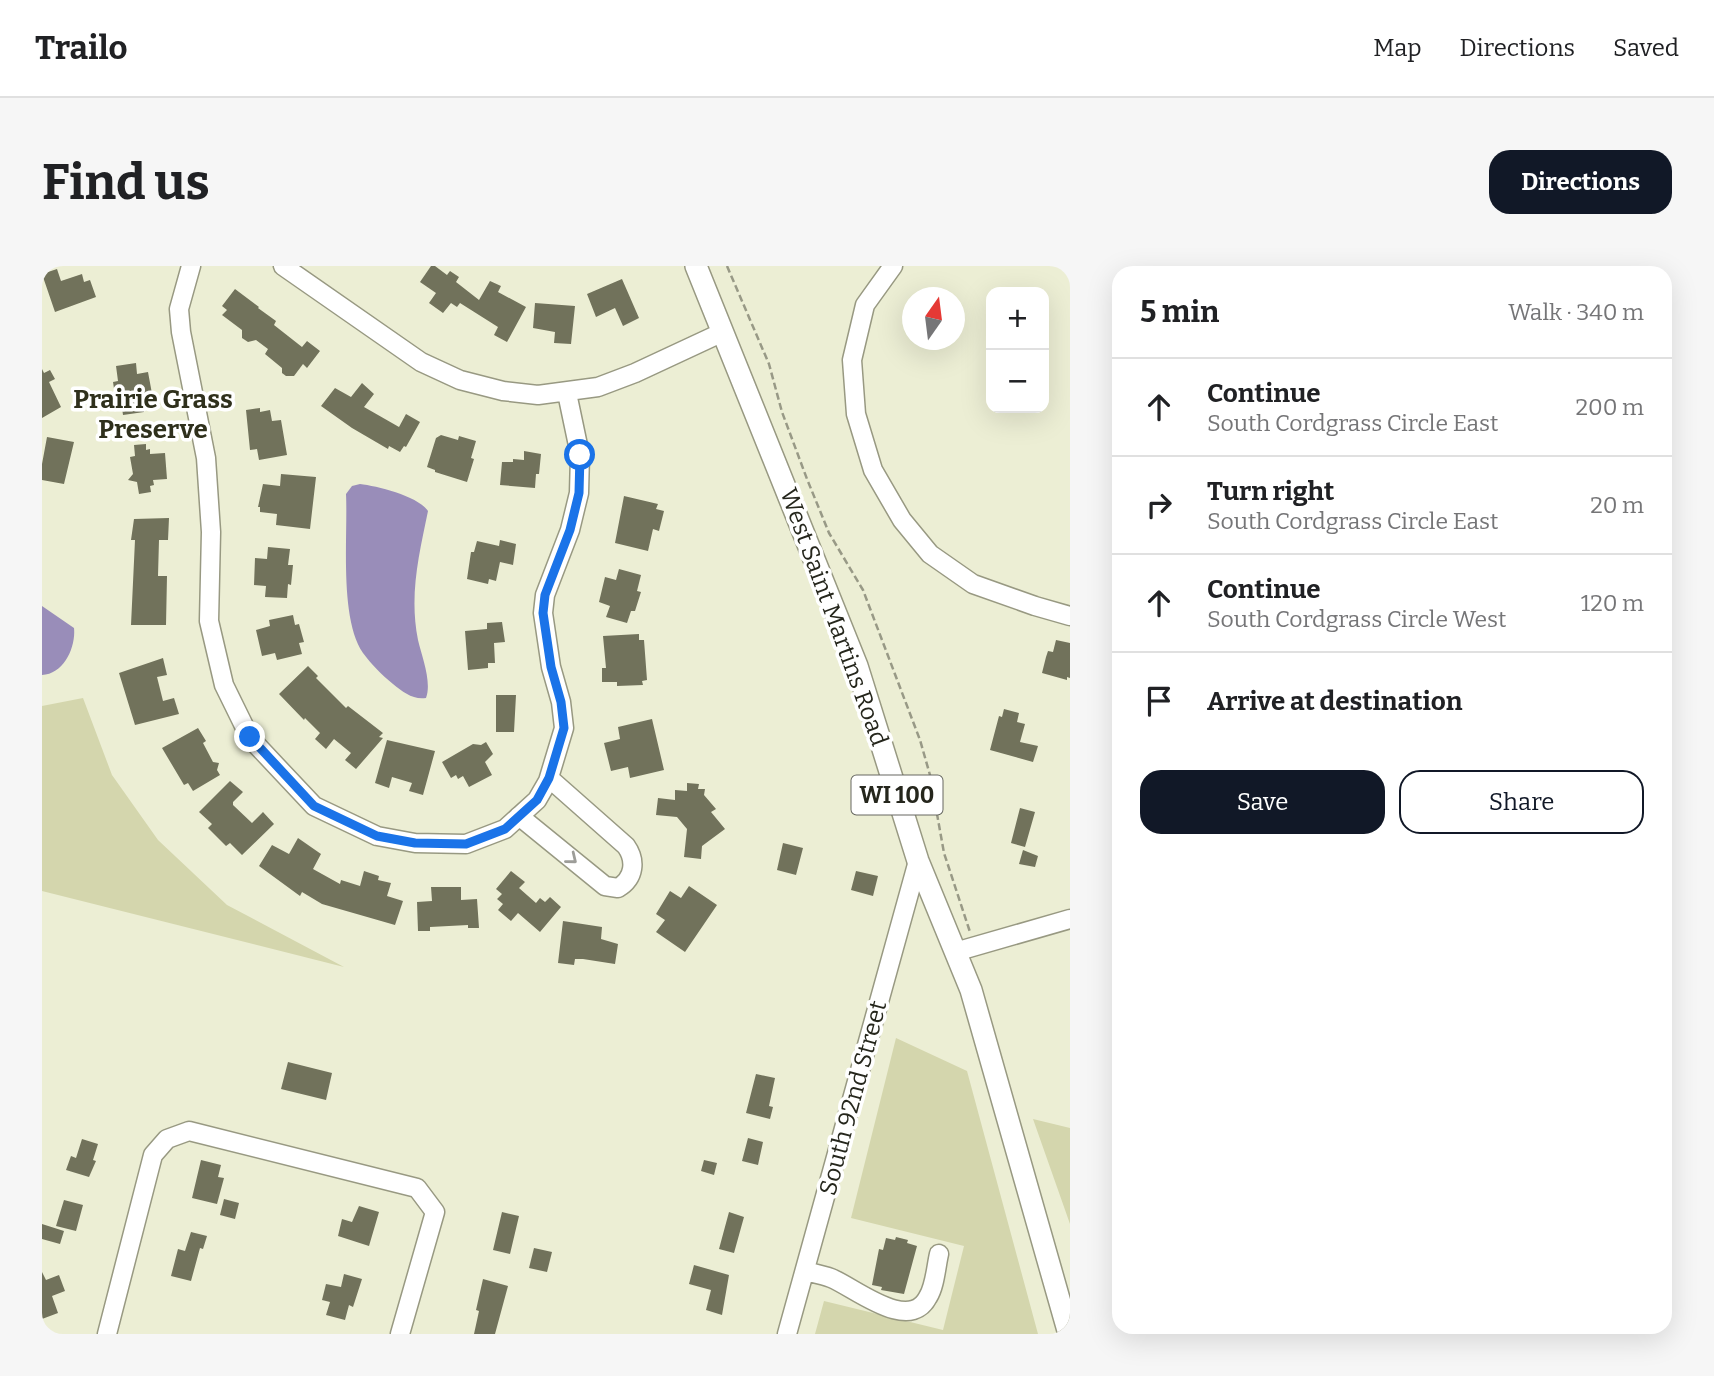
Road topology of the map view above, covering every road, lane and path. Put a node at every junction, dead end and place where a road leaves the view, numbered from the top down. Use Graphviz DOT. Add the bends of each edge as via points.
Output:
graph roads {
  1 [pos="191,266"];
  2 [pos="283,266"];
  3 [pos="696,266"];
  4 [pos="727,266"];
  5 [pos="893,266"];
  6 [pos="723,332"];
  7 [pos="567,393"];
  8 [pos="1070,615"];
  9 [pos="549,778"];
  10 [pos="519,816"];
  11 [pos="918,861"];
  12 [pos="1070,919"];
  13 [pos="965,949"];
  14 [pos="939,1254"];
  15 [pos="804,1271"];
  16 [pos="107,1334"];
  17 [pos="400,1334"];
  18 [pos="787,1334"];
  19 [pos="1069,1334"];
  1 -- 10 [label="street" via="178,309 206,458 211,532 209,621 224,685 250,737 314,806 377,836 415,843 466,844 505,829"];
  2 -- 7 [label="street" via="421,362 460,380 503,391"];
  3 -- 6 [label="main road, West Saint Martins Road / WI 100"];
  4 -- 13 [label="path" via="769,363 782,412 829,533 863,590 920,740"];
  5 -- 8 [label="street" via="865,305 852,360 856,414 873,470 902,520 930,554 973,584"];
  6 -- 7 [label="street" via="635,373"];
  6 -- 11 [label="main road, West Saint Martins Road / WI 100" via="857,666"];
  7 -- 9 [label="street" via="580,455 579,493 543,613 564,728"];
  9 -- 10 [label="street" via="537,800"];
  10 -- 9 [label="street, one-way" via="605,886 618,888 628,879 634,863 626,846"];
  11 -- 13 [label="main road, West Saint Martins Road / WI 100"];
  11 -- 15 [label="street, South 92nd Street"];
  12 -- 13 [label="street"];
  13 -- 19 [label="main road, West Saint Martins Road / WI 100" via="971,990"];
  14 -- 15 [label="street" via="929,1297 908,1312 862,1297 832,1278"];
  15 -- 18 [label="street, South 92nd Street"];
  16 -- 17 [label="street" via="153,1155 167,1139 189,1131 417,1188 435,1212"];
}
